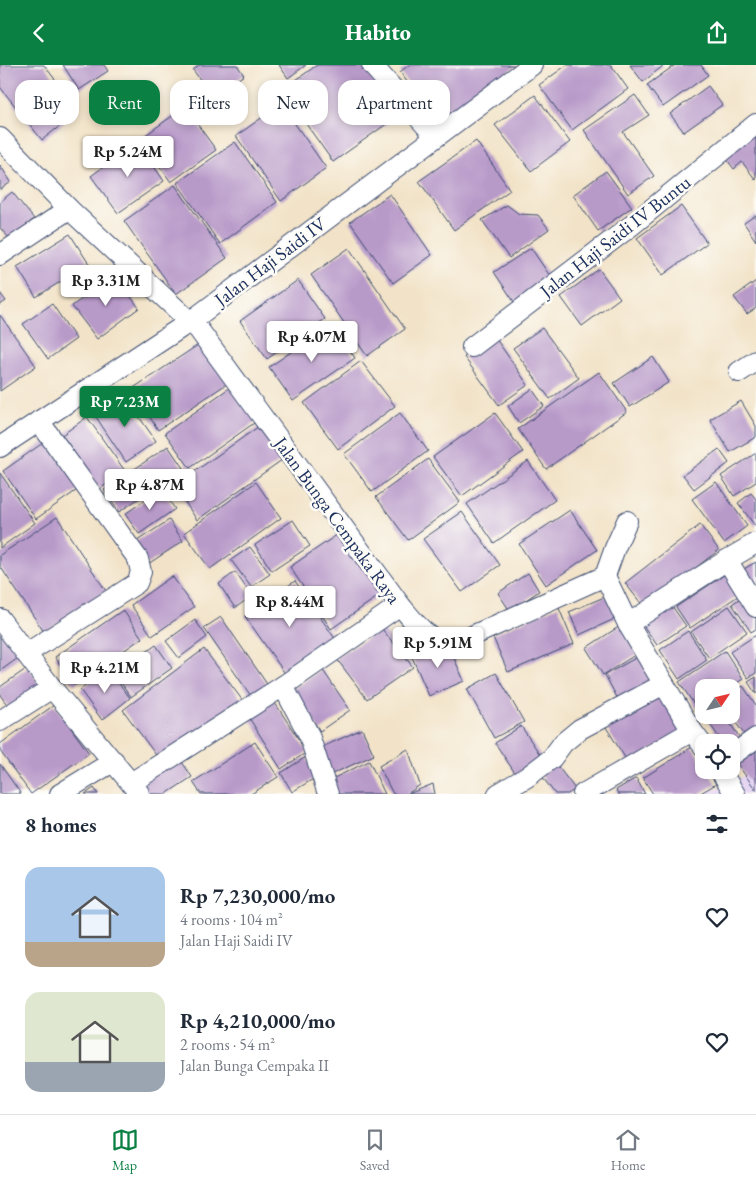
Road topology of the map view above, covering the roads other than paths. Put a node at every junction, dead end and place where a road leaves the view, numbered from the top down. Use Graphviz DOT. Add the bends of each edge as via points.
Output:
graph roads {
  1 [pos="372,65"];
  2 [pos="532,65"];
  3 [pos="756,124"];
  4 [pos="435,136"];
  5 [pos="0,138"];
  6 [pos="69,209"];
  7 [pos="0,255"];
  8 [pos="191,321"];
  9 [pos="472,347"];
  10 [pos="756,361"];
  11 [pos="739,372"];
  12 [pos="39,421"];
  13 [pos="0,447"];
  14 [pos="627,521"];
  15 [pos="756,543"];
  16 [pos="727,560"];
  17 [pos="606,576"];
  18 [pos="400,605"];
  19 [pos="756,607"];
  20 [pos="0,619"];
  21 [pos="628,624"];
  22 [pos="27,653"];
  23 [pos="664,684"];
  24 [pos="283,686"];
  25 [pos="52,688"];
  26 [pos="0,721"];
  27 [pos="692,731"];
  28 [pos="695,735"];
  29 [pos="756,738"];
  30 [pos="740,750"];
  31 [pos="114,761"];
  32 [pos="726,779"];
  33 [pos="135,788"];
  34 [pos="60,794"];
  35 [pos="328,794"];
  36 [pos="498,794"];
  37 [pos="583,794"];
  38 [pos="735,794"];
  1 -- 4 [label="street"];
  2 -- 4 [label="street, Jalan Haji Saidi IV"];
  3 -- 9 [label="street, Jalan Haji Saidi IV Buntu" via="632,225"];
  4 -- 8 [label="street, Jalan Haji Saidi IV"];
  5 -- 6 [label="street, Jalan Bunga Cempaka Raya"];
  6 -- 7 [label="street"];
  6 -- 8 [label="street, Jalan Bunga Cempaka Raya"];
  8 -- 12 [label="street, Jalan Haji Saidi IV"];
  8 -- 18 [label="street, Jalan Bunga Cempaka Raya"];
  10 -- 11 [label="street"];
  12 -- 13 [label="street, Jalan Haji Saidi IV"];
  12 -- 22 [label="street" via="138,559 141,572 136,583"];
  14 -- 17 [label="street"];
  15 -- 16 [label="street"];
  16 -- 19 [label="street"];
  16 -- 21 [label="street"];
  17 -- 18 [label="street, Jalan Bunga Cempaka Raya" via="463,640 446,642 433,638"];
  17 -- 21 [label="street"];
  18 -- 24 [label="street"];
  20 -- 22 [label="street"];
  21 -- 23 [label="street"];
  22 -- 25 [label="street"];
  23 -- 27 [label="street"];
  23 -- 36 [label="street" via="580,729 563,743 552,758"];
  24 -- 33 [label="street"];
  24 -- 35 [label="street" via="309,735"];
  25 -- 26 [label="street"];
  25 -- 31 [label="street"];
  27 -- 28 [label="street"];
  27 -- 37 [label="street"];
  29 -- 30 [label="street"];
  31 -- 33 [label="street"];
  31 -- 34 [label="street"];
  32 -- 38 [label="street"];
}
